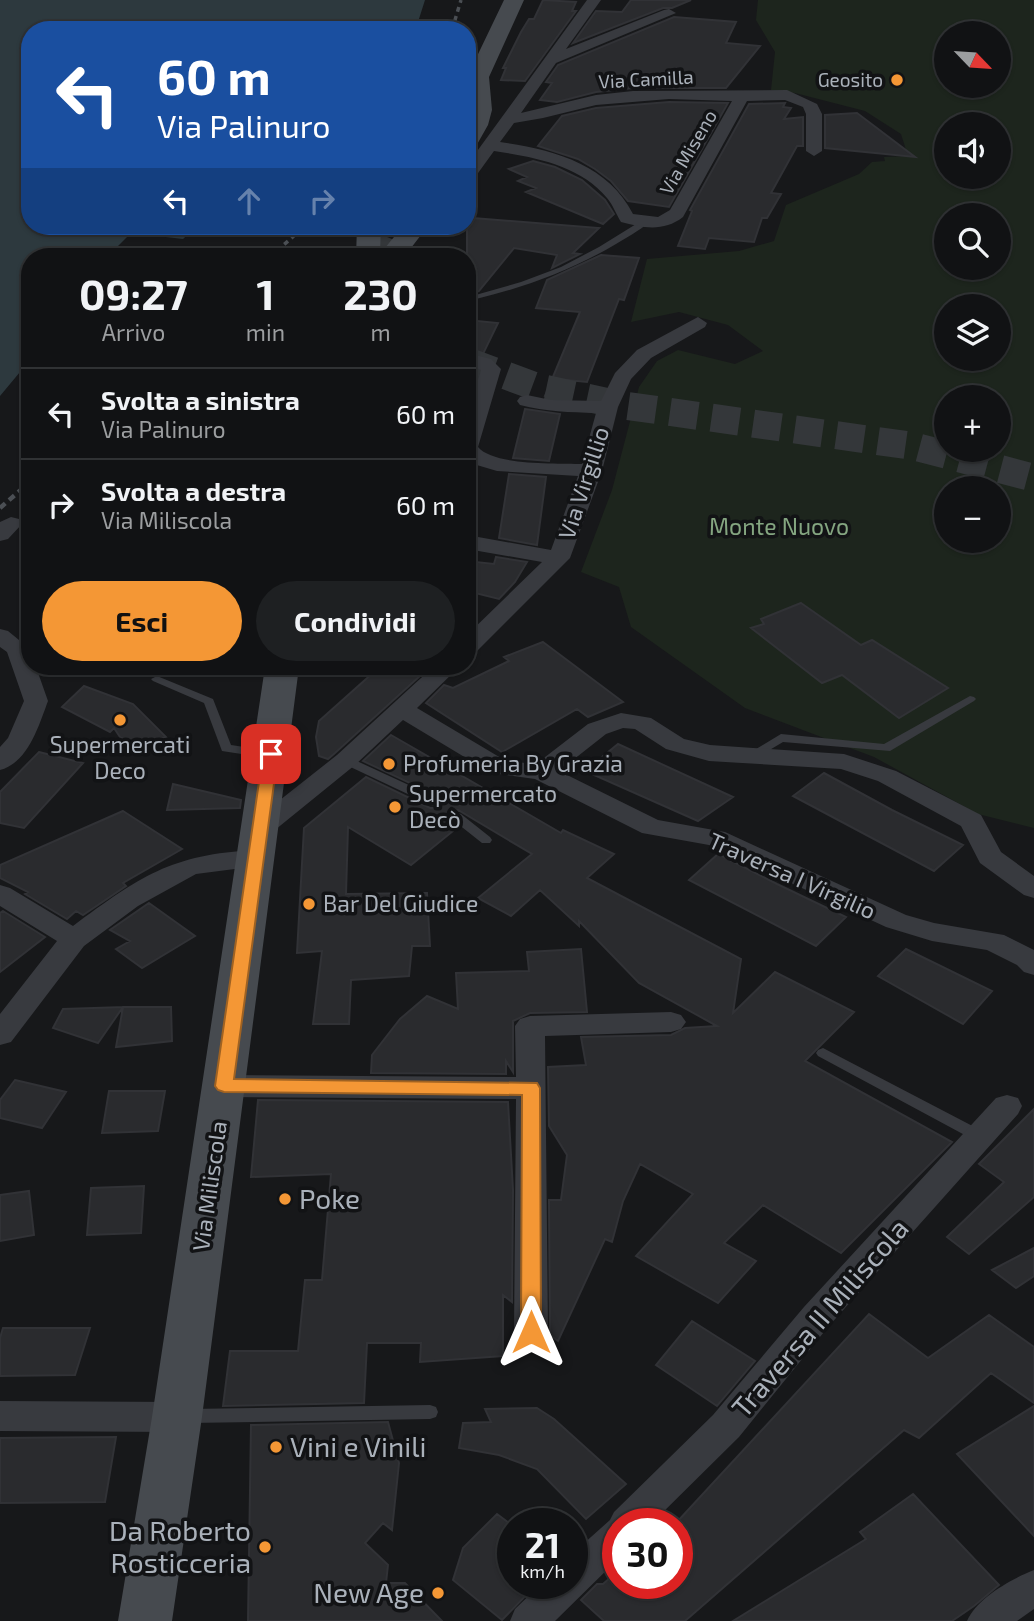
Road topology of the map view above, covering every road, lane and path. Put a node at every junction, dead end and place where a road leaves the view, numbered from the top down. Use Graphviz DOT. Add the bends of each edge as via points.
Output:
graph roads {
  1 [pos="514,0"];
  2 [pos="594,0"];
  3 [pos="669,13"];
  4 [pos="551,60"];
  5 [pos="476,73"];
  6 [pos="476,86"];
  7 [pos="743,97"];
  8 [pos="511,118"];
  9 [pos="476,128"];
  10 [pos="490,146"];
  11 [pos="814,151"];
  12 [pos="476,165"];
  13 [pos="644,223"];
  14 [pos="476,296"];
  15 [pos="698,323"];
  16 [pos="476,361"];
  17 [pos="527,401"];
  18 [pos="608,407"];
  19 [pos="476,421"];
  20 [pos="476,458"];
  21 [pos="592,471"];
  22 [pos="476,544"];
  23 [pos="559,558"];
  24 [pos="0,636"];
  25 [pos="476,639"];
  26 [pos="21,658"];
  27 [pos="27,675"];
  28 [pos="281,675"];
  29 [pos="438,675"];
  30 [pos="157,679"];
  31 [pos="970,699"];
  32 [pos="402,709"];
  33 [pos="271,754"];
  34 [pos="749,757"];
  35 [pos="346,760"];
  36 [pos="0,762"];
  37 [pos="541,772"];
  38 [pos="435,802"];
  39 [pos="457,817"];
  40 [pos="486,839"];
  41 [pos="259,844"];
  42 [pos="1034,889"];
  43 [pos="0,894"];
  44 [pos="75,939"];
  45 [pos="1034,965"];
  46 [pos="671,1022"];
  47 [pos="0,1035"];
  48 [pos="823,1053"];
  49 [pos="224,1086"];
  50 [pos="531,1088"];
  51 [pos="1007,1106"];
  52 [pos="979,1136"];
  53 [pos="531,1332"];
  54 [pos="430,1412"];
  55 [pos="0,1416"];
  56 [pos="177,1417"];
  57 [pos="643,1508"];
  58 [pos="602,1550"];
  59 [pos="588,1563"];
  60 [pos="1034,1587"];
  61 [pos="552,1599"];
  62 [pos="145,1621"];
  63 [pos="529,1621"];
  64 [pos="986,1621"];
  1 -- 5 [label="street"];
  2 -- 4 [label="street"];
  3 -- 4 [label="street"];
  4 -- 8 [label="street"];
  6 -- 9 [label="street" via="482,118"];
  7 -- 8 [label="street, Via Camilla" via="636,95"];
  7 -- 11 [label="street, Via Miseno" via="787,95 809,104 814,114"];
  7 -- 13 [label="street, Via Miseno" via="677,213 660,223"];
  8 -- 10 [label="street"];
  10 -- 12 [label="street"];
  10 -- 13 [label="street" via="543,156 588,174 617,197 627,218"];
  13 -- 14 [label="lane" via="571,267 522,286"];
  15 -- 18 [label="street, Via Virgillio" via="644,354 622,377"];
  16 -- 19 [label="street" via="491,369"];
  17 -- 18 [label="street"];
  18 -- 21 [label="street, Via Virgillio"];
  20 -- 21 [label="street" via="496,465"];
  21 -- 23 [label="street, Via Virgillio"];
  22 -- 23 [label="street"];
  23 -- 25 [label="street, Via Virgillio"];
  24 -- 26 [label="street" via="18,649"];
  27 -- 36 [label="street" via="36,701 20,740"];
  28 -- 33 [label="street, Via Miliscola"];
  29 -- 32 [label="street"];
  30 -- 33 [label="lane" via="209,701 226,748"];
  31 -- 34 [label="lane" via="886,748 781,738"];
  32 -- 35 [label="street"];
  32 -- 37 [label="street, Traversa I Virgilio" via="500,768"];
  33 -- 41 [label="street, Via Miliscola"];
  34 -- 37 [label="street" via="675,744 642,723 621,720 597,729"];
  34 -- 42 [label="street" via="844,762 887,776 972,821 990,857"];
  35 -- 38 [label="lane"];
  35 -- 41 [label="street"];
  37 -- 45 [label="street, Traversa I Virgilio" via="651,827 716,838 896,921 994,942"];
  39 -- 40 [label="lane"];
  41 -- 44 [label="street" via="223,861 185,869 125,901"];
  41 -- 49 [label="street, Via Miliscola"];
  43 -- 44 [label="street"];
  44 -- 47 [label="street"];
  46 -- 50 [label="street" via="530,1026"];
  48 -- 52 [label="lane"];
  49 -- 50 [label="street"];
  49 -- 56 [label="street, Via Miliscola"];
  50 -- 53 [label="street"];
  51 -- 52 [label="street, Traversa II Miliscola"];
  52 -- 57 [label="street, Traversa II Miliscola" via="816,1317 726,1426"];
  54 -- 56 [label="lane"];
  55 -- 56 [label="street"];
  56 -- 62 [label="street, Via Miliscola"];
  58 -- 59 [label="street"];
  60 -- 64 [label="street"];
  61 -- 63 [label="street"];
}
